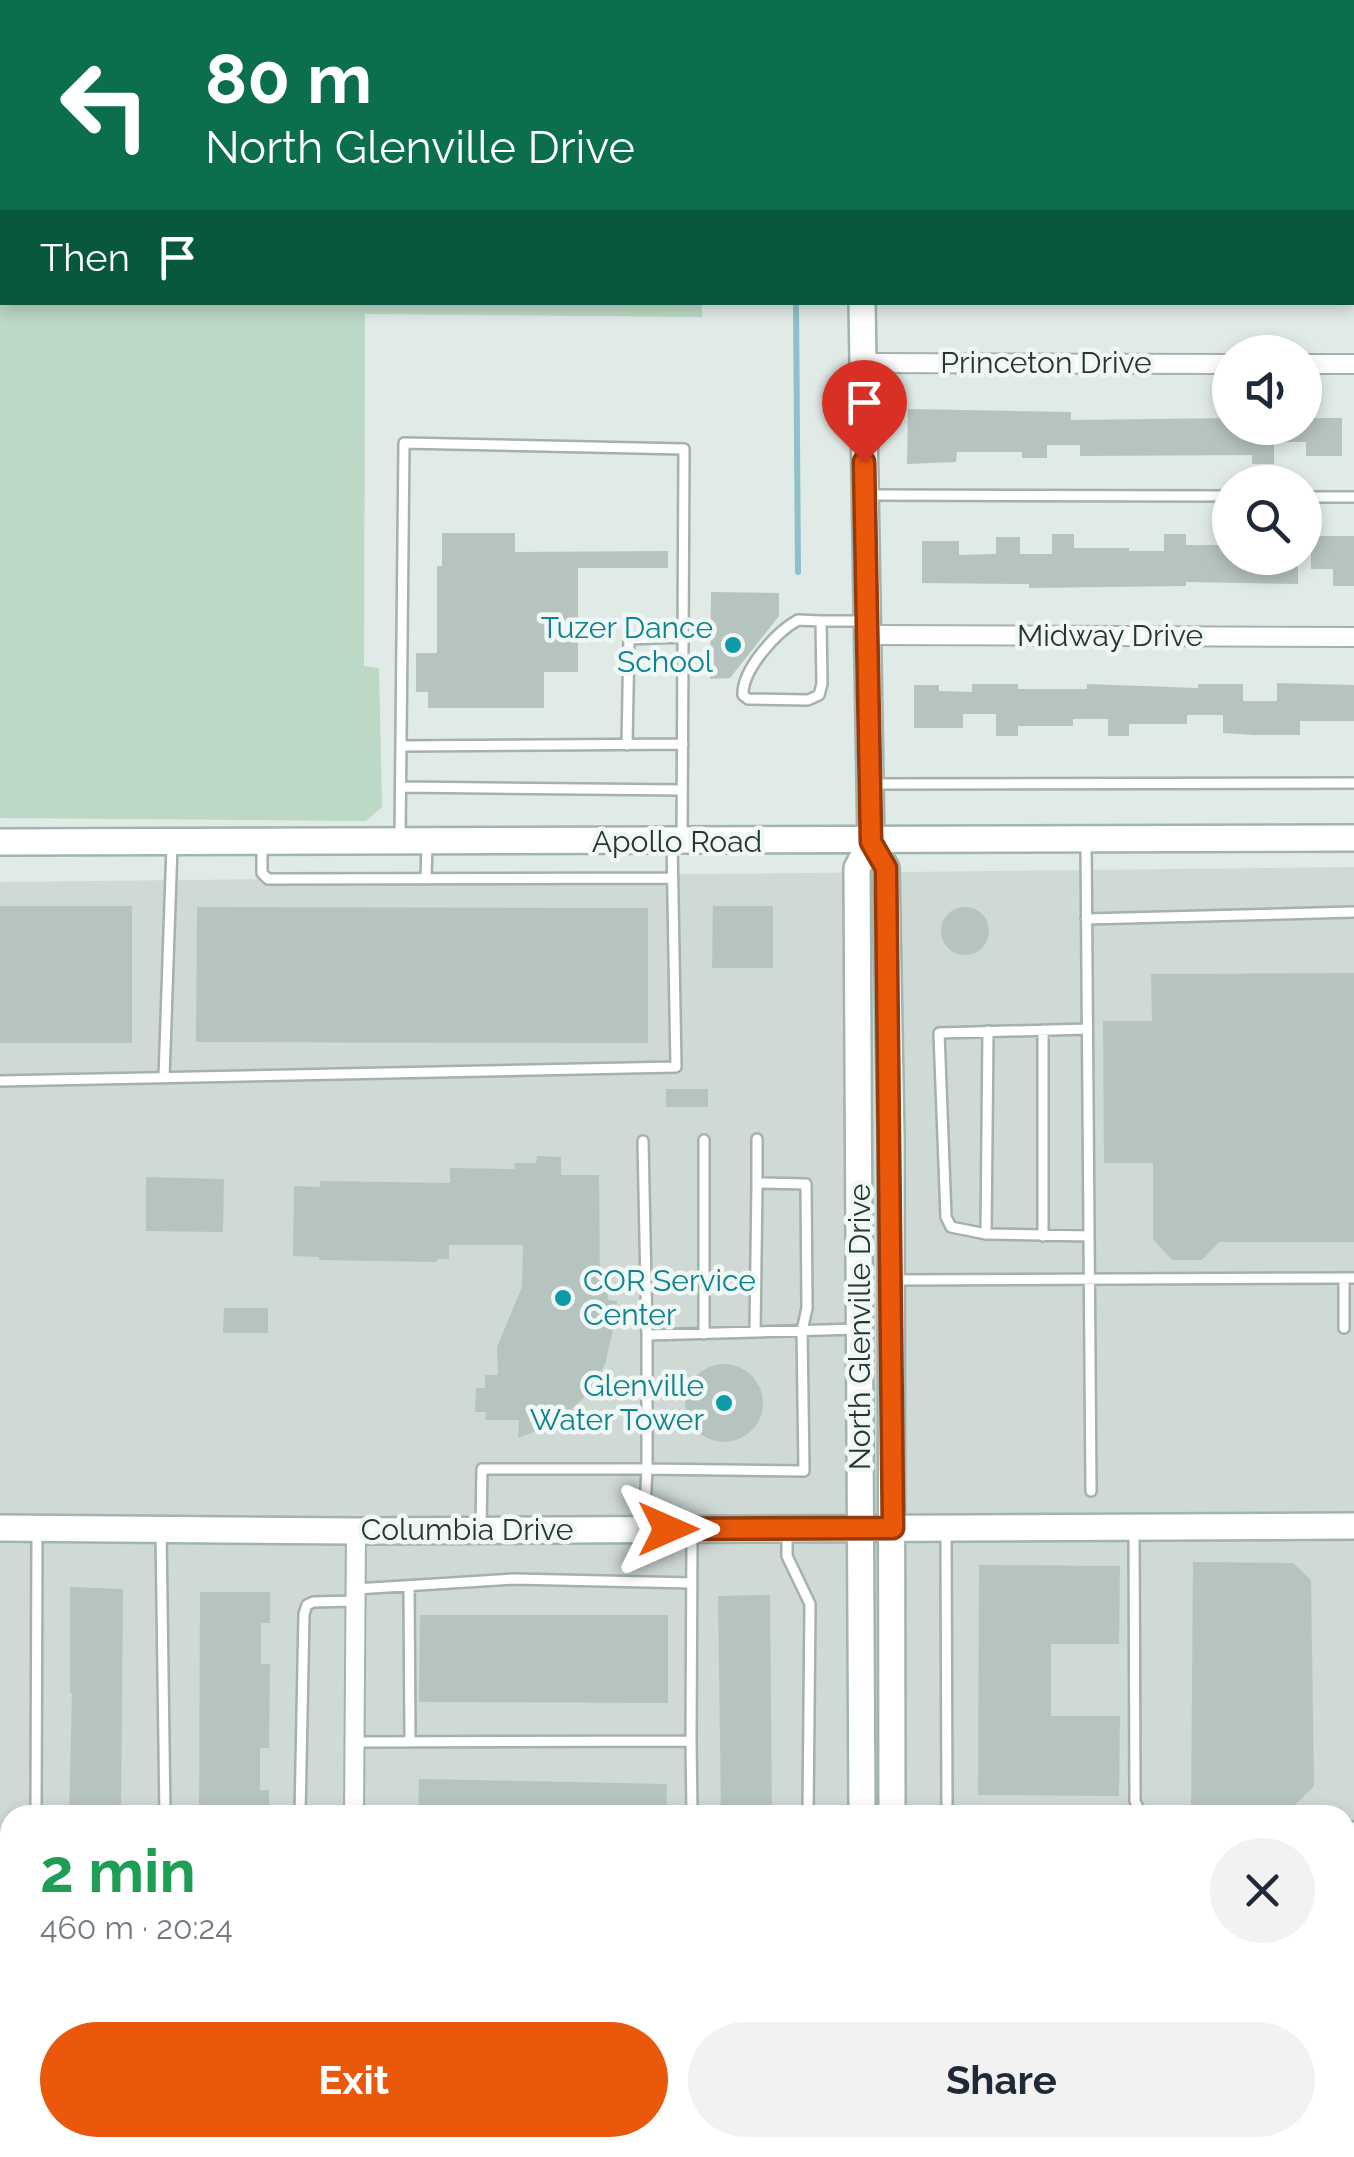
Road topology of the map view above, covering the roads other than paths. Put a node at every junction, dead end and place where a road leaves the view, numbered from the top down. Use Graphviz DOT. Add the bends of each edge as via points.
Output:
graph roads {
  1 [pos="862,305"];
  2 [pos="862,363"];
  3 [pos="1212,364"];
  4 [pos="1322,364"];
  5 [pos="1354,364"];
  6 [pos="864,495"];
  7 [pos="1212,496"];
  8 [pos="1322,496"];
  9 [pos="1354,497"];
  10 [pos="821,621"];
  11 [pos="866,628"];
  12 [pos="1354,636"];
  13 [pos="683,637"];
  14 [pos="682,744"];
  15 [pos="628,745"];
  16 [pos="401,746"];
  17 [pos="1354,782"];
  18 [pos="870,784"];
  19 [pos="401,787"];
  20 [pos="682,790"];
  21 [pos="1354,838"];
  22 [pos="1086,840"];
  23 [pos="0,842"];
  24 [pos="172,842"];
  25 [pos="262,842"];
  26 [pos="400,842"];
  27 [pos="427,842"];
  28 [pos="677,842"];
  29 [pos="871,842"];
  30 [pos="672,878"];
  31 [pos="426,879"];
  32 [pos="1354,912"];
  33 [pos="1086,919"];
  34 [pos="1088,1029"];
  35 [pos="1043,1030"];
  36 [pos="988,1031"];
  37 [pos="164,1078"];
  38 [pos="0,1081"];
  39 [pos="858,1138"];
  40 [pos="891,1138"];
  41 [pos="757,1139"];
  42 [pos="704,1140"];
  43 [pos="643,1141"];
  44 [pos="757,1183"];
  45 [pos="986,1234"];
  46 [pos="1043,1236"];
  47 [pos="1089,1236"];
  48 [pos="1349,1278"];
  49 [pos="1089,1279"];
  50 [pos="892,1280"];
  51 [pos="1344,1328"];
  52 [pos="860,1329"];
  53 [pos="802,1331"];
  54 [pos="755,1332"];
  55 [pos="704,1334"];
  56 [pos="647,1336"];
  57 [pos="646,1469"];
  58 [pos="1091,1491"];
  59 [pos="1354,1526"];
  60 [pos="1134,1527"];
  61 [pos="0,1528"];
  62 [pos="37,1528"];
  63 [pos="893,1528"];
  64 [pos="946,1528"];
  65 [pos="160,1529"];
  66 [pos="644,1529"];
  67 [pos="692,1529"];
  68 [pos="787,1529"];
  69 [pos="861,1529"];
  70 [pos="356,1530"];
  71 [pos="481,1530"];
  72 [pos="692,1583"];
  73 [pos="409,1586"];
  74 [pos="356,1595"];
  75 [pos="691,1741"];
  76 [pos="355,1742"];
  77 [pos="410,1742"];
  78 [pos="36,1805"];
  79 [pos="165,1805"];
  80 [pos="300,1805"];
  81 [pos="354,1805"];
  82 [pos="692,1805"];
  83 [pos="808,1805"];
  84 [pos="862,1805"];
  85 [pos="892,1805"];
  86 [pos="946,1805"];
  87 [pos="1137,1805"];
  1 -- 2 [label="street, North Glenville Drive"];
  2 -- 3 [label="street, Princeton Drive"];
  2 -- 6 [label="street, North Glenville Drive"];
  4 -- 5 [label="street"];
  6 -- 7 [label="lane"];
  6 -- 11 [label="street, North Glenville Drive"];
  8 -- 9 [label="lane"];
  10 -- 10 [label="lane" via="785,627 744,680 743,696 819,696"];
  10 -- 11 [label="lane"];
  11 -- 12 [label="street, Midway Drive"];
  11 -- 18 [label="street, North Glenville Drive"];
  13 -- 14 [label="lane"];
  13 -- 15 [label="lane" via="629,639"];
  13 -- 16 [label="lane" via="684,448 404,442"];
  14 -- 15 [label="lane"];
  14 -- 20 [label="lane"];
  15 -- 16 [label="lane"];
  16 -- 19 [label="lane"];
  17 -- 18 [label="lane"];
  18 -- 29 [label="street, North Glenville Drive"];
  19 -- 20 [label="lane"];
  19 -- 26 [label="lane"];
  20 -- 28 [label="lane"];
  21 -- 22 [label="street, Apollo Road"];
  22 -- 29 [label="street, Apollo Road"];
  22 -- 33 [label="lane"];
  23 -- 24 [label="street, Apollo Road"];
  24 -- 25 [label="street, Apollo Road"];
  24 -- 37 [label="lane"];
  25 -- 26 [label="street, Apollo Road"];
  25 -- 31 [label="lane" via="268,878"];
  26 -- 27 [label="street, Apollo Road"];
  27 -- 28 [label="street, Apollo Road"];
  27 -- 31 [label="lane"];
  28 -- 29 [label="street, Apollo Road"];
  28 -- 30 [label="lane"];
  29 -- 39 [label="street, North Glenville Drive" via="858,868"];
  29 -- 40 [label="street, North Glenville Drive" via="886,868"];
  30 -- 31 [label="lane"];
  30 -- 37 [label="lane" via="676,1068"];
  32 -- 33 [label="lane"];
  33 -- 34 [label="lane"];
  34 -- 35 [label="lane"];
  34 -- 47 [label="lane"];
  35 -- 36 [label="lane"];
  35 -- 46 [label="lane"];
  36 -- 45 [label="lane"];
  36 -- 45 [label="lane" via="939,1033 946,1217 950,1227"];
  37 -- 38 [label="lane"];
  39 -- 40 [label="street"];
  39 -- 52 [label="street, North Glenville Drive"];
  40 -- 50 [label="street, North Glenville Drive"];
  41 -- 44 [label="lane"];
  42 -- 55 [label="lane"];
  43 -- 56 [label="lane"];
  44 -- 53 [label="lane" via="806,1184 808,1308"];
  44 -- 54 [label="lane"];
  45 -- 46 [label="lane"];
  46 -- 47 [label="lane"];
  47 -- 49 [label="lane"];
  48 -- 49 [label="lane"];
  48 -- 51 [label="lane"];
  49 -- 50 [label="lane"];
  49 -- 58 [label="lane"];
  50 -- 63 [label="street, North Glenville Drive"];
  52 -- 53 [label="lane"];
  52 -- 69 [label="street, North Glenville Drive"];
  53 -- 54 [label="lane"];
  53 -- 57 [label="lane" via="804,1471"];
  54 -- 55 [label="lane"];
  55 -- 56 [label="lane"];
  56 -- 57 [label="lane"];
  57 -- 66 [label="lane"];
  57 -- 71 [label="lane" via="482,1469"];
  59 -- 60 [label="street, Columbia Drive"];
  60 -- 64 [label="street, Columbia Drive"];
  60 -- 87 [label="lane"];
  61 -- 62 [label="street, Columbia Drive"];
  62 -- 65 [label="street, Columbia Drive"];
  62 -- 78 [label="lane"];
  63 -- 64 [label="street, Columbia Drive"];
  63 -- 69 [label="street, Columbia Drive"];
  63 -- 85 [label="street, North Glenville Drive"];
  64 -- 86 [label="lane"];
  65 -- 70 [label="street, Columbia Drive"];
  65 -- 79 [label="lane"];
  66 -- 67 [label="street, Columbia Drive"];
  66 -- 71 [label="street, Columbia Drive"];
  67 -- 68 [label="street, Columbia Drive"];
  67 -- 72 [label="lane"];
  68 -- 69 [label="street, Columbia Drive"];
  68 -- 83 [label="lane" via="787,1556 810,1604"];
  69 -- 84 [label="street, North Glenville Drive"];
  70 -- 71 [label="street, Columbia Drive"];
  70 -- 74 [label="street"];
  72 -- 73 [label="lane"];
  72 -- 75 [label="lane"];
  73 -- 74 [label="lane"];
  73 -- 77 [label="lane"];
  74 -- 76 [label="street"];
  74 -- 80 [label="lane" via="313,1602 304,1614"];
  75 -- 77 [label="lane"];
  75 -- 82 [label="lane"];
  76 -- 77 [label="lane"];
  76 -- 81 [label="street"];
}
